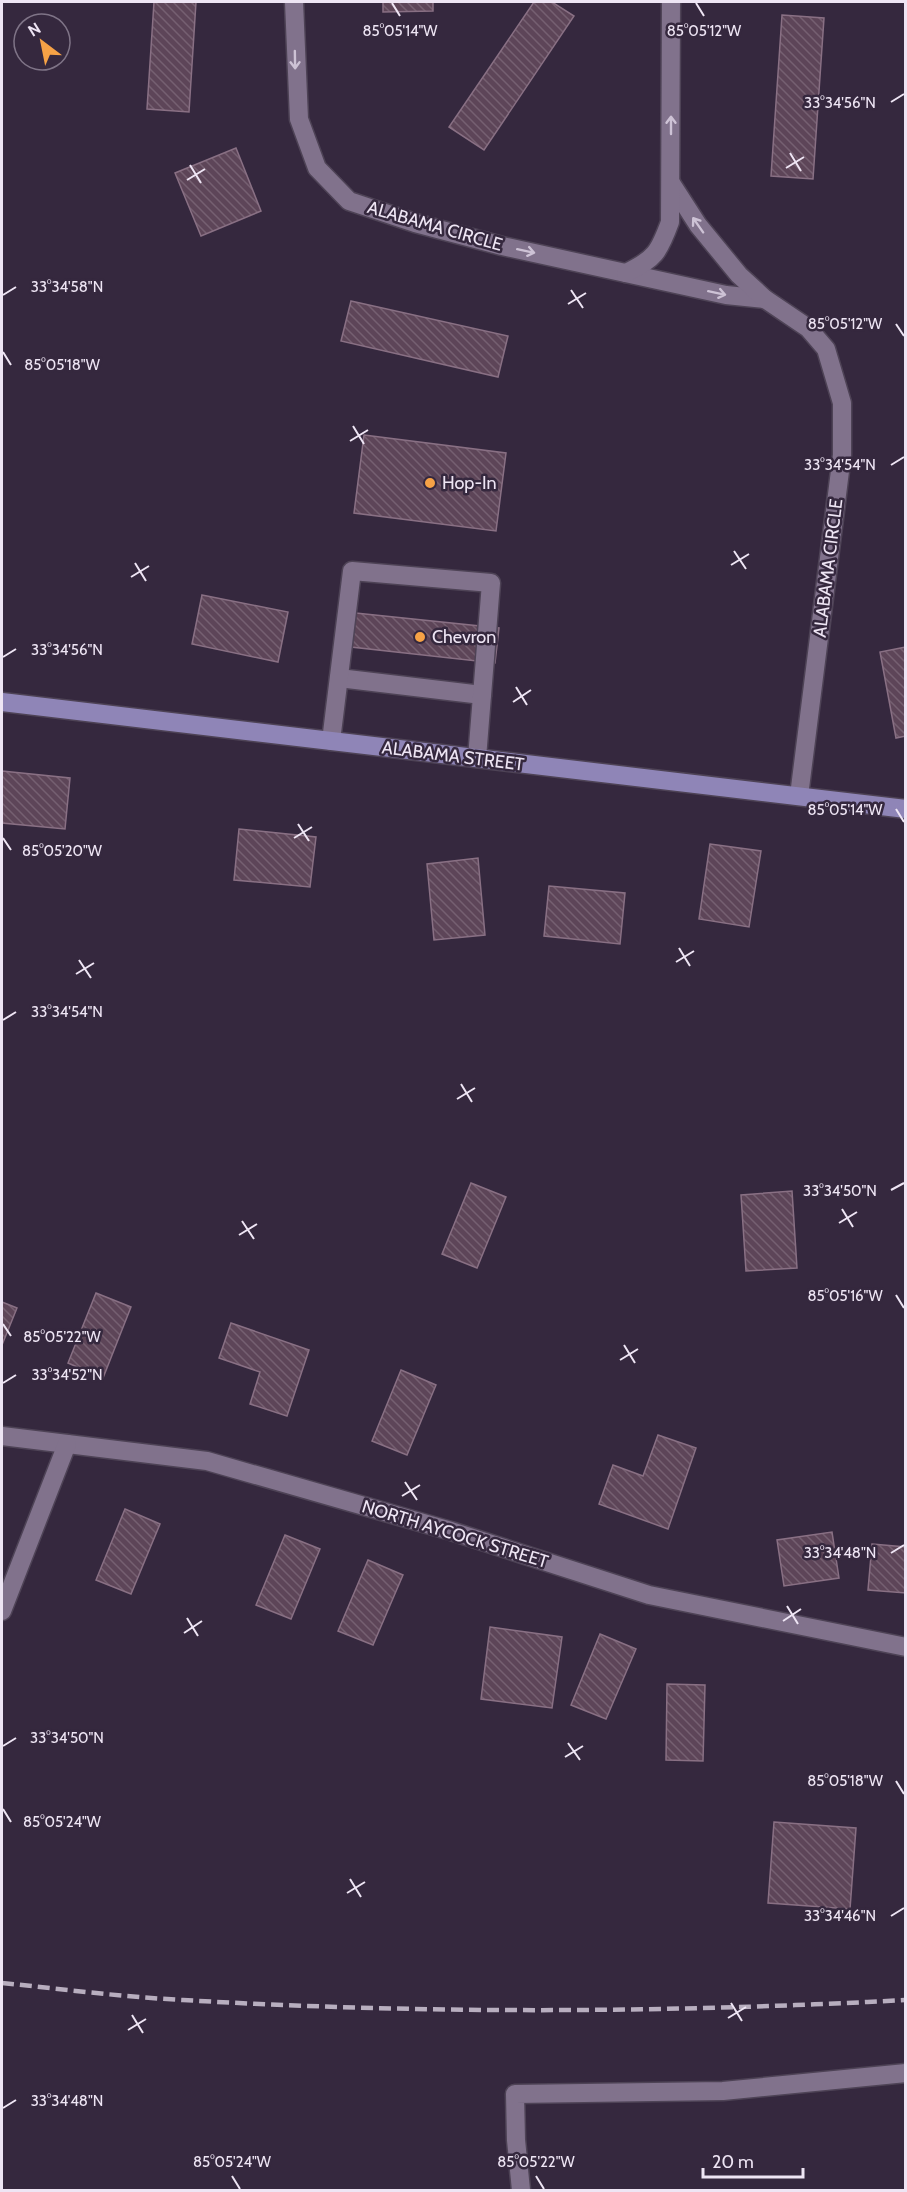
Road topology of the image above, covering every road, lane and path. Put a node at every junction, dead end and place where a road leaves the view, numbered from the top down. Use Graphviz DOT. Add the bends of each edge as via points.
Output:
graph roads {
  1 [pos="294,2"];
  2 [pos="671,2"];
  3 [pos="671,183"];
  4 [pos="626,273"];
  5 [pos="765,299"];
  6 [pos="339,678"];
  7 [pos="482,695"];
  8 [pos="2,702"];
  9 [pos="331,741"];
  10 [pos="477,758"];
  11 [pos="799,796"];
  12 [pos="906,809"];
  13 [pos="2,1436"];
  14 [pos="68,1444"];
  15 [pos="2,1611"];
  16 [pos="906,1647"];
  17 [pos="906,2073"];
  18 [pos="521,2190"];
  1 -- 4 [label="street, ALABAMA CIRCLE, one-way" via="299,119 317,168 349,201 502,246"];
  3 -- 2 [label="street, one-way"];
  3 -- 4 [label="street" via="670,222 662,245 652,261"];
  5 -- 3 [label="street, ALABAMA CIRCLE, one-way" via="717,251"];
  4 -- 5 [label="street, ALABAMA CIRCLE, one-way" via="726,295"];
  5 -- 11 [label="street, ALABAMA CIRCLE" via="808,328 826,349 842,403 842,455"];
  6 -- 7 [label="street"];
  6 -- 7 [label="street" via="352,572 490,583"];
  6 -- 9 [label="street"];
  7 -- 10 [label="street"];
  8 -- 9 [label="main road, ALABAMA STREET"];
  9 -- 10 [label="main road, ALABAMA STREET"];
  10 -- 11 [label="main road, ALABAMA STREET"];
  11 -- 12 [label="main road, ALABAMA STREET"];
  13 -- 14 [label="street, NORTH AYCOCK STREET"];
  14 -- 15 [label="street"];
  14 -- 16 [label="street, NORTH AYCOCK STREET" via="207,1461 451,1531 649,1595"];
  17 -- 18 [label="street" via="723,2091 516,2094"];
}
